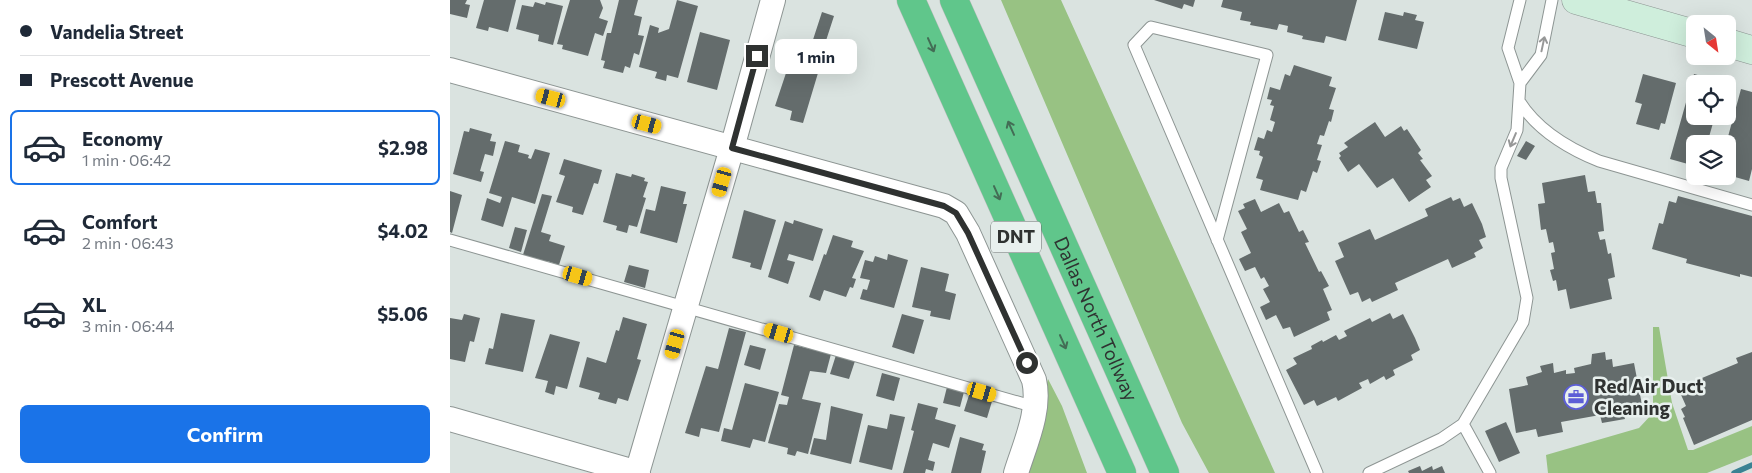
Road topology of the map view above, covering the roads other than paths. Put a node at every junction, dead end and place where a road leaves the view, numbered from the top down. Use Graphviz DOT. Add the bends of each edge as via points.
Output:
graph roads {
  1 [pos="773,0"];
  2 [pos="911,0"];
  3 [pos="954,0"];
  4 [pos="1520,0"];
  5 [pos="1552,0"];
  6 [pos="1576,0"];
  7 [pos="1686,31"];
  8 [pos="1736,45"];
  9 [pos="1752,50"];
  10 [pos="450,70"];
  11 [pos="1520,83"];
  12 [pos="1519,101"];
  13 [pos="732,148"];
  14 [pos="1752,205"];
  15 [pos="450,240"];
  16 [pos="1218,240"];
  17 [pos="686,306"];
  18 [pos="1036,400"];
  19 [pos="450,419"];
  20 [pos="1463,424"];
  21 [pos="1152,444"];
  22 [pos="637,473"];
  23 [pos="1016,473"];
  24 [pos="1122,473"];
  25 [pos="1165,473"];
  26 [pos="1174,473"];
  27 [pos="1317,473"];
  28 [pos="1369,473"];
  29 [pos="1490,473"];
  1 -- 13 [label="street"];
  2 -- 24 [label="highway, DNT, one-way"];
  21 -- 3 [label="highway, Dallas North Tollway / DNT, one-way"];
  4 -- 11 [label="lane" via="1508,48"];
  11 -- 5 [label="lane, one-way" via="1541,55"];
  6 -- 7 [label="main road"];
  8 -- 9 [label="main road"];
  10 -- 13 [label="street"];
  11 -- 12 [label="lane"];
  12 -- 14 [label="lane" via="1542,128 1575,151 1598,161"];
  12 -- 20 [label="lane, one-way" via="1517,130 1501,168 1501,178 1528,298 1523,322"];
  13 -- 17 [label="street"];
  13 -- 18 [label="street" via="944,206 956,213 972,241 1034,380"];
  15 -- 17 [label="lane"];
  16 -- 16 [label="lane" via="1134,45 1151,26 1267,54"];
  16 -- 27 [label="lane"];
  17 -- 18 [label="lane"];
  17 -- 22 [label="street"];
  18 -- 23 [label="street"];
  19 -- 22 [label="street"];
  20 -- 28 [label="lane" via="1441,439"];
  20 -- 29 [label="lane"];
  21 -- 25 [label="highway, Dallas North Tollway / DNT"];
  21 -- 26 [label="highway"];
}
